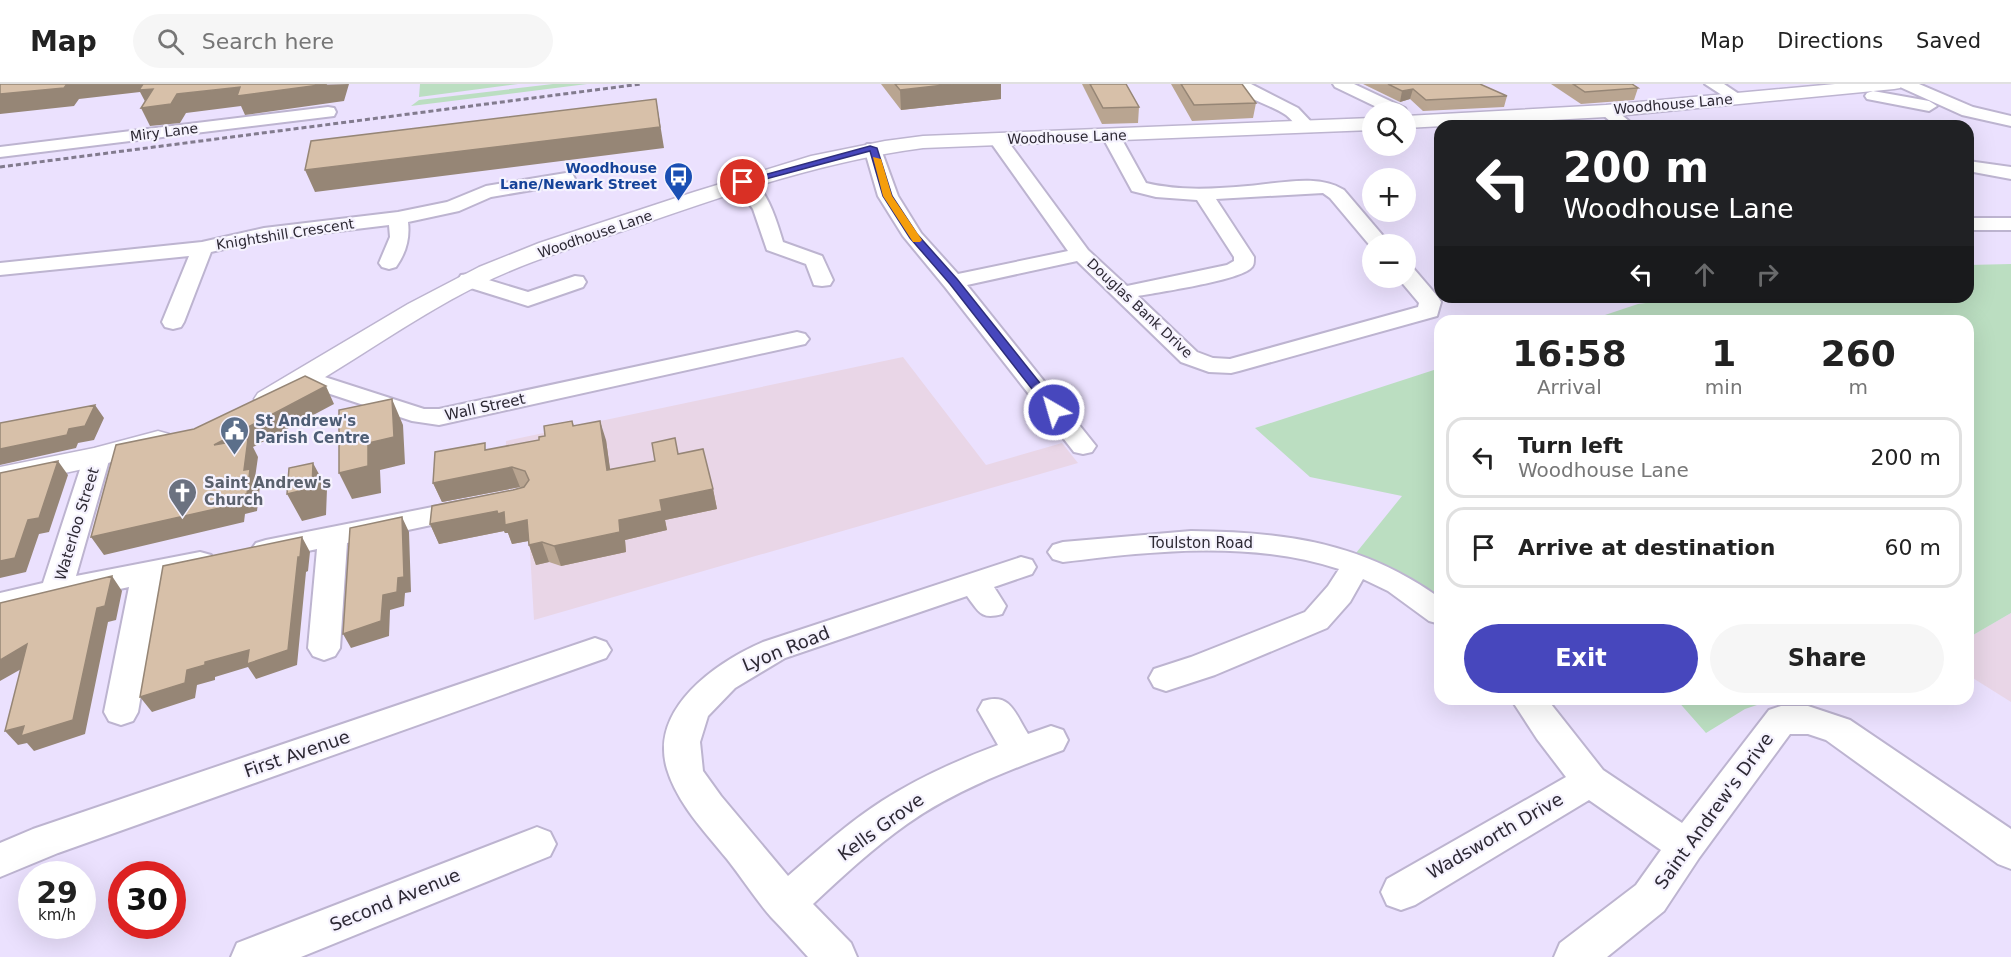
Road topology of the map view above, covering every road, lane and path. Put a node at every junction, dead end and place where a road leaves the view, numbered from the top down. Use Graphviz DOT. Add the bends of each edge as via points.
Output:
graph roads {
  1 [pos="1239,84"];
  2 [pos="1341,84"];
  3 [pos="1713,84"];
  4 [pos="1894,84"];
  5 [pos="1906,84"];
  6 [pos="1813,87"];
  7 [pos="1874,96"];
  8 [pos="1737,98"];
  9 [pos="1378,102"];
  10 [pos="1955,106"];
  11 [pos="1606,111"];
  12 [pos="328,112"];
  13 [pos="1416,120"];
  14 [pos="1619,120"];
  15 [pos="2011,121"];
  16 [pos="1362,124"];
  17 [pos="1307,127"];
  18 [pos="1111,136"];
  19 [pos="998,140"];
  20 [pos="873,148"];
  21 [pos="0,152"];
  22 [pos="1974,167"];
  23 [pos="2011,173"];
  24 [pos="573,178"];
  25 [pos="743,182"];
  26 [pos="1202,193"];
  27 [pos="398,218"];
  28 [pos="1974,224"];
  29 [pos="2011,224"];
  30 [pos="1371,234"];
  31 [pos="201,248"];
  32 [pos="1081,254"];
  33 [pos="388,263"];
  34 [pos="0,269"];
  35 [pos="822,279"];
  36 [pos="469,280"];
  37 [pos="575,282"];
  38 [pos="953,282"];
  39 [pos="1416,286"];
  40 [pos="1123,293"];
  41 [pos="173,322"];
  42 [pos="797,339"];
  43 [pos="306,378"];
  44 [pos="252,407"];
  45 [pos="178,434"];
  46 [pos="1083,446"];
  47 [pos="97,457"];
  48 [pos="0,477"];
  49 [pos="498,502"];
  50 [pos="333,537"];
  51 [pos="1063,552"];
  52 [pos="1356,565"];
  53 [pos="1021,567"];
  54 [pos="147,573"];
  55 [pos="56,591"];
  56 [pos="0,604"];
  57 [pos="1434,609"];
  58 [pos="324,648"];
  59 [pos="595,650"];
  60 [pos="1166,678"];
  61 [pos="1532,705"];
  62 [pos="996,710"];
  63 [pos="121,712"];
  64 [pos="1590,781"];
  65 [pos="537,844"];
  66 [pos="1686,846"];
  67 [pos="2011,852"];
  68 [pos="0,860"];
  69 [pos="1401,892"];
  70 [pos="785,904"];
  71 [pos="252,957"];
  72 [pos="836,957"];
  73 [pos="1575,957"];
  1 -- 17 [label="street" via="1292,112"];
  2 -- 9 [label="street"];
  3 -- 8 [label="street"];
  4 -- 6 [label="main road, Woodhouse Lane"];
  5 -- 10 [label="street"];
  6 -- 8 [label="main road, Woodhouse Lane"];
  7 -- 10 [label="street" via="1928,106"];
  8 -- 11 [label="main road, Woodhouse Lane"];
  10 -- 15 [label="street"];
  11 -- 13 [label="main road, Woodhouse Lane"];
  11 -- 14 [label="street"];
  12 -- 21 [label="street, Miry Lane"];
  16 -- 17 [label="main road, Woodhouse Lane"];
  17 -- 18 [label="main road, Woodhouse Lane"];
  18 -- 19 [label="main road, Woodhouse Lane"];
  18 -- 26 [label="street" via="1139,187 1152,192"];
  19 -- 20 [label="main road, Woodhouse Lane"];
  19 -- 32 [label="street, Douglas Bank Drive"];
  20 -- 25 [label="main road, Woodhouse Lane"];
  20 -- 38 [label="street" via="888,196 913,236"];
  22 -- 23 [label="street"];
  24 -- 27 [label="street, Knightshill Crescent" via="486,192 452,207"];
  25 -- 35 [label="street" via="763,208 774,246 815,260"];
  25 -- 36 [label="main road, Woodhouse Lane"];
  26 -- 30 [label="street" via="1328,189 1337,194"];
  26 -- 40 [label="street" via="1244,257 1244,264 1234,270"];
  27 -- 31 [label="street, Knightshill Crescent" via="264,234"];
  27 -- 33 [label="street" via="400,237"];
  28 -- 29 [label="street"];
  31 -- 34 [label="street, Knightshill Crescent"];
  31 -- 41 [label="street"];
  32 -- 38 [label="street"];
  32 -- 40 [label="street, Douglas Bank Drive"];
  36 -- 37 [label="street" via="528,299"];
  36 -- 43 [label="main road, Woodhouse Lane"];
  38 -- 46 [label="street"];
  39 -- 40 [label="street, Douglas Bank Drive" via="1430,302 1429,311 1231,366 1209,365 1189,357"];
  42 -- 43 [label="street, Wall Street" via="594,374 433,417"];
  43 -- 44 [label="main road, Woodhouse Lane"];
  45 -- 47 [label="main road"];
  47 -- 48 [label="main road"];
  47 -- 55 [label="street, Waterloo Street"];
  49 -- 50 [label="street"];
  50 -- 54 [label="street"];
  50 -- 58 [label="street"];
  51 -- 52 [label="street, Toulston Road" via="1124,533 1252,542"];
  52 -- 57 [label="street, Toulston Road" via="1398,584"];
  52 -- 60 [label="street" via="1339,594 1316,620 1210,673"];
  53 -- 70 [label="street, Lyon Road" via="983,594 774,650 746,662 724,676 691,714 683,764 702,799"];
  54 -- 55 [label="street"];
  54 -- 63 [label="street"];
  55 -- 56 [label="street"];
  59 -- 68 [label="street, First Avenue"];
  61 -- 64 [label="street"];
  62 -- 70 [label="street, Kells Grove" via="1035,745 969,771 912,801"];
  64 -- 66 [label="street"];
  64 -- 69 [label="street, Wadsworth Drive"];
  65 -- 71 [label="street, Second Avenue"];
  66 -- 67 [label="street, Saint Andrew's Drive" via="1781,720 1808,720 1838,730"];
  66 -- 73 [label="street, Saint Andrew's Drive" via="1650,898"];
  70 -- 72 [label="street, Lyon Road"];
}
